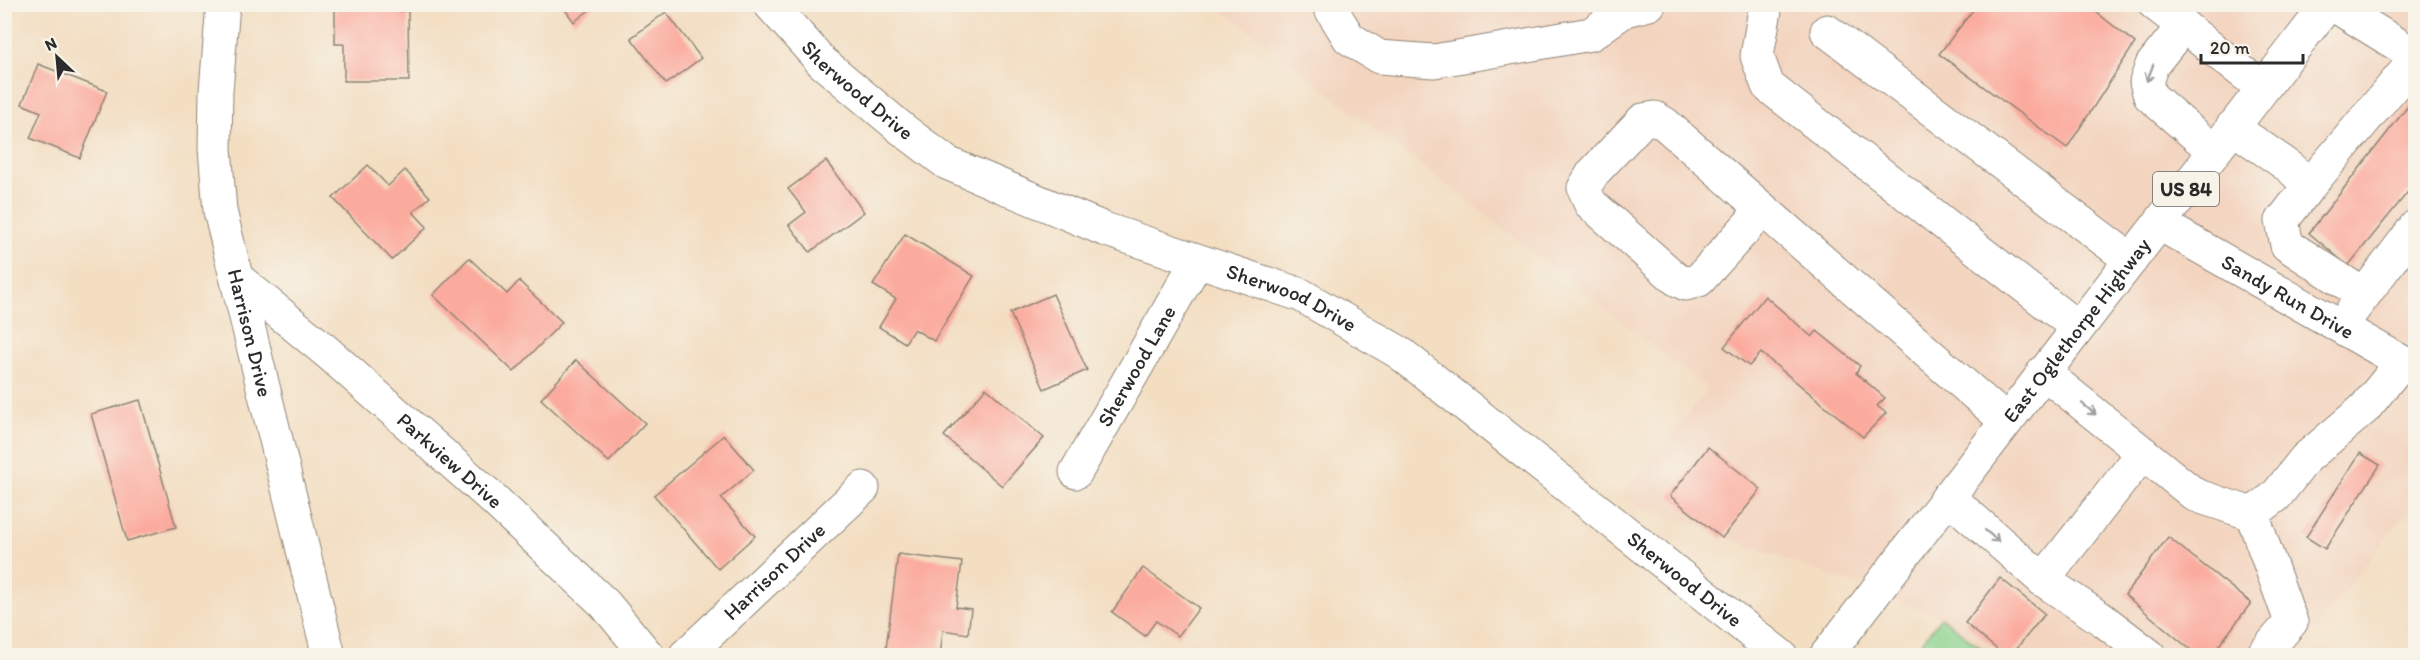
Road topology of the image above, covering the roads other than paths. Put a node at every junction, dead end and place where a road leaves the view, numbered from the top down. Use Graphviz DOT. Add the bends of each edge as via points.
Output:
graph roads {
  1 [pos="223,4"];
  2 [pos="770,4"];
  3 [pos="1328,4"];
  4 [pos="1649,4"];
  5 [pos="1766,4"];
  6 [pos="2155,4"];
  7 [pos="2330,4"];
  8 [pos="2183,26"];
  9 [pos="1827,31"];
  10 [pos="2415,59"];
  11 [pos="2263,88"];
  12 [pos="2223,139"];
  13 [pos="2309,186"];
  14 [pos="1762,210"];
  15 [pos="2160,224"];
  16 [pos="2415,226"];
  17 [pos="2132,260"];
  18 [pos="1197,261"];
  19 [pos="238,279"];
  20 [pos="2364,295"];
  21 [pos="2340,327"];
  22 [pos="2078,328"];
  23 [pos="2409,366"];
  24 [pos="2043,372"];
  25 [pos="2006,421"];
  26 [pos="2142,453"];
  27 [pos="1076,472"];
  28 [pos="863,488"];
  29 [pos="1948,497"];
  30 [pos="2252,514"];
  31 [pos="2043,580"];
  32 [pos="329,656"];
  33 [pos="648,656"];
  34 [pos="685,656"];
  35 [pos="1781,656"];
  36 [pos="1826,656"];
  37 [pos="2150,656"];
  38 [pos="2262,656"];
  1 -- 19 [label="main road, Harrison Drive" via="215,148 220,211"];
  2 -- 18 [label="main road, Sherwood Drive" via="822,62 947,163 1104,229"];
  3 -- 4 [label="main road" via="1349,38 1379,57 1434,60 1591,34 1625,10"];
  5 -- 22 [label="main road" via="1757,56 1768,87"];
  6 -- 8 [label="main road"];
  7 -- 10 [label="main road"];
  7 -- 11 [label="main road, East Oglethorpe Highway / US 84"];
  8 -- 11 [label="main road"];
  8 -- 12 [label="main road, one-way" via="2152,65 2146,82 2150,96"];
  9 -- 17 [label="main road"];
  10 -- 13 [label="main road"];
  11 -- 12 [label="main road, East Oglethorpe Highway / US 84"];
  12 -- 13 [label="main road" via="2291,168"];
  12 -- 15 [label="main road, East Oglethorpe Highway / US 84"];
  13 -- 20 [label="main road" via="2282,221 2287,245"];
  14 -- 14 [label="main road" via="1655,118 1643,120 1593,173 1584,188 1590,203 1686,284 1699,280"];
  14 -- 25 [label="main road"];
  15 -- 17 [label="main road, East Oglethorpe Highway / US 84"];
  15 -- 21 [label="main road, Sandy Run Drive"];
  16 -- 20 [label="main road"];
  17 -- 22 [label="main road, East Oglethorpe Highway / US 84"];
  18 -- 27 [label="main road, Sherwood Lane"];
  18 -- 35 [label="main road, Sherwood Drive" via="1301,296 1400,353"];
  19 -- 32 [label="main road, Harrison Drive"];
  19 -- 33 [label="main road, Parkview Drive" via="491,497 605,604"];
  20 -- 21 [label="main road"];
  21 -- 23 [label="main road, Sandy Run Drive"];
  22 -- 24 [label="main road, East Oglethorpe Highway / US 84"];
  23 -- 30 [label="main road" via="2305,459 2276,496"];
  24 -- 25 [label="main road, East Oglethorpe Highway / US 84"];
  24 -- 26 [label="main road, one-way"];
  25 -- 29 [label="main road, East Oglethorpe Highway / US 84"];
  26 -- 30 [label="main road" via="2195,495"];
  26 -- 31 [label="main road"];
  28 -- 34 [label="main road, Harrison Drive"];
  29 -- 31 [label="main road, one-way"];
  29 -- 36 [label="main road, East Oglethorpe Highway / US 84"];
  30 -- 38 [label="main road" via="2291,622"];
  31 -- 37 [label="main road"];
}
